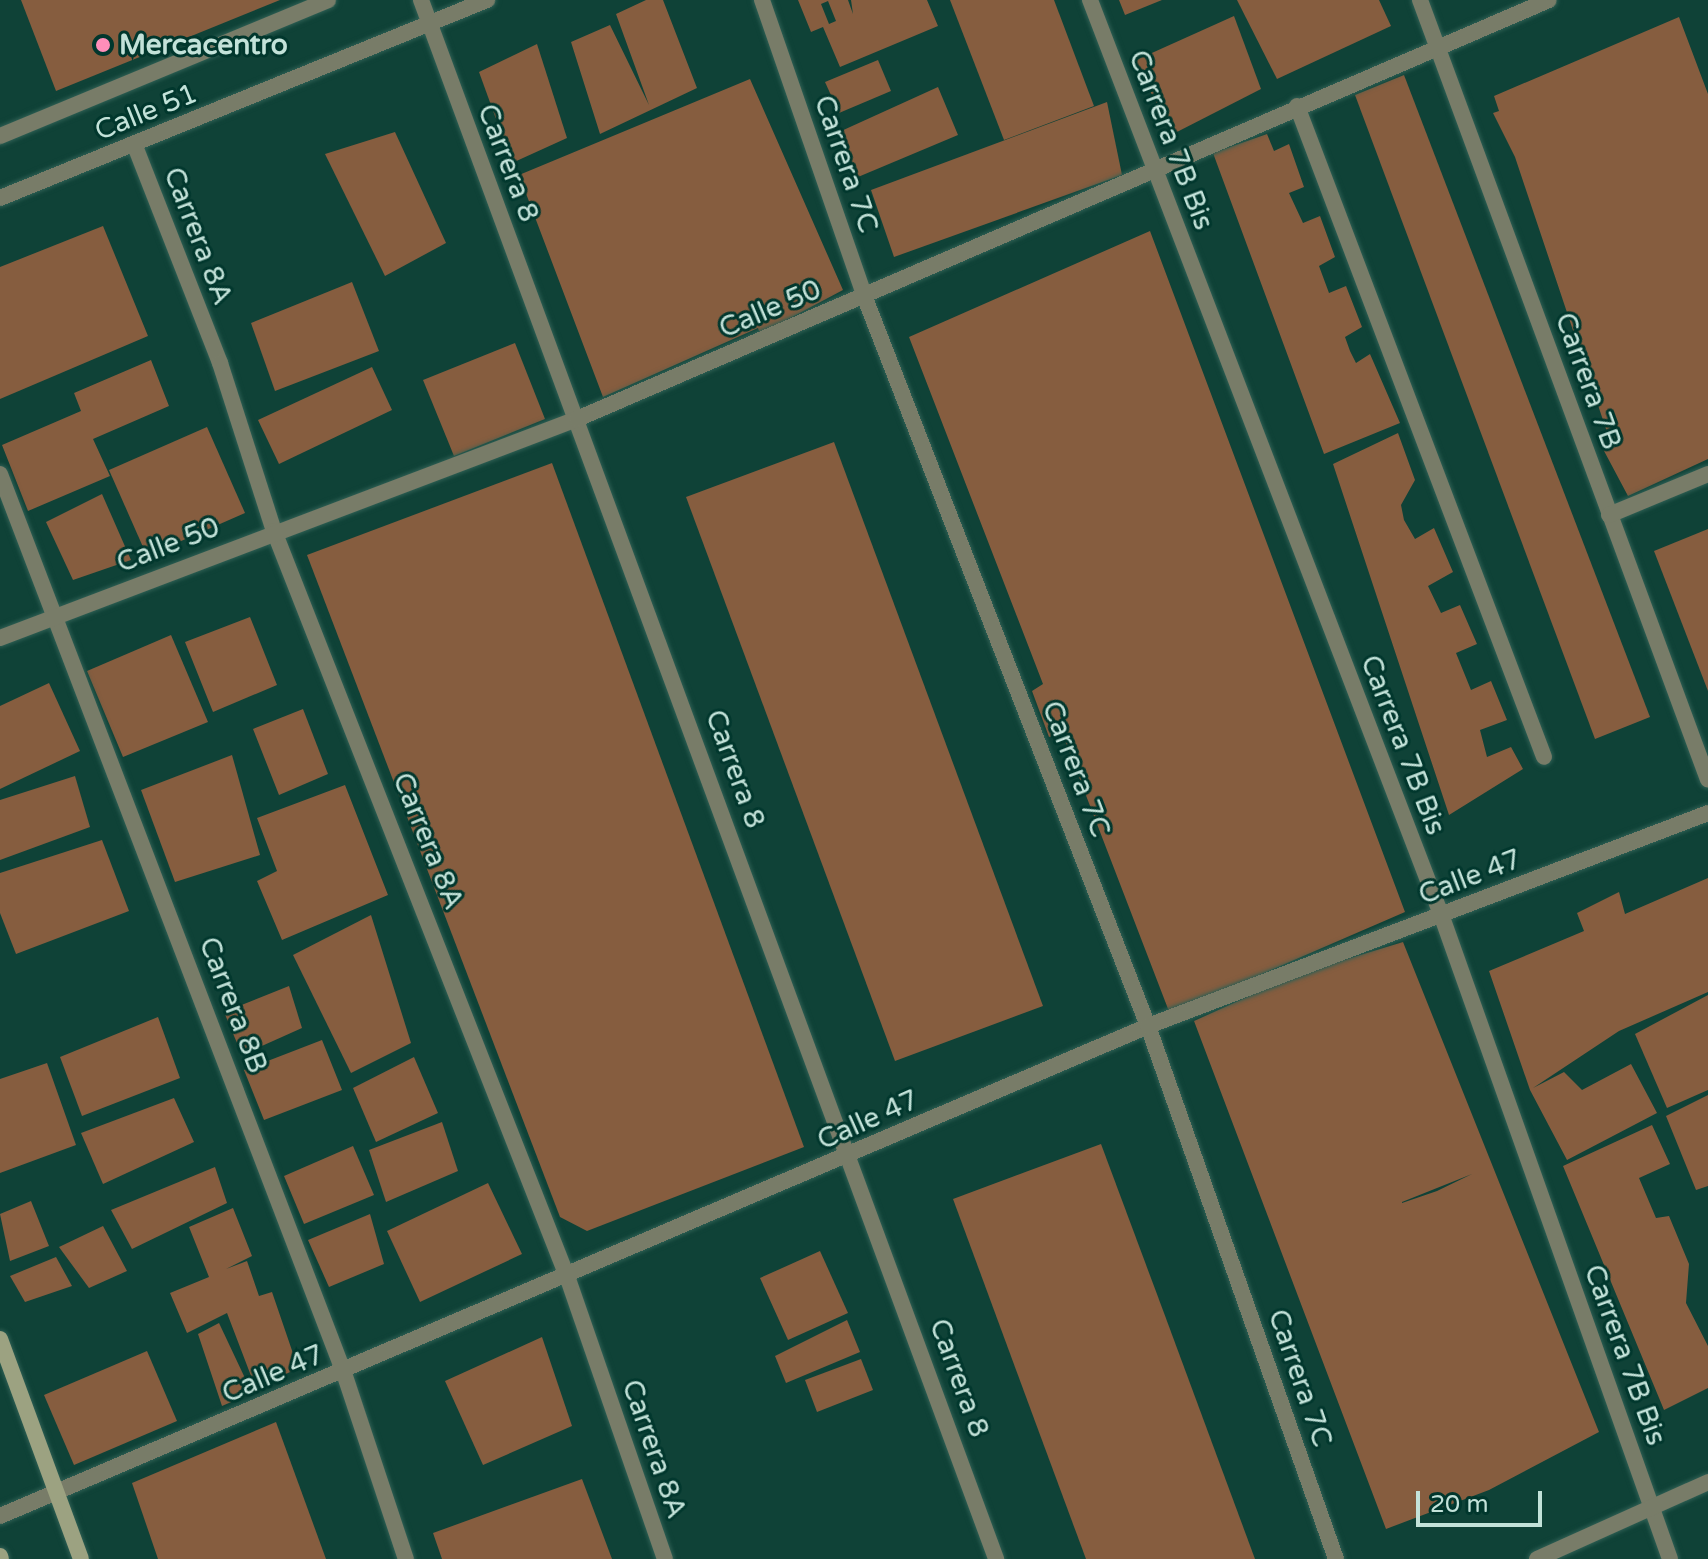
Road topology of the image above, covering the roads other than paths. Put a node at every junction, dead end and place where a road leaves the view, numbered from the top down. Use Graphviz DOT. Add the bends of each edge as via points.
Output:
graph roads {
  1 [pos="328,0"];
  2 [pos="421,0"];
  3 [pos="487,0"];
  4 [pos="762,0"];
  5 [pos="1090,0"];
  6 [pos="1420,0"];
  7 [pos="1549,0"];
  8 [pos="428,23"];
  9 [pos="1436,45"];
  10 [pos="1297,106"];
  11 [pos="0,136"];
  12 [pos="135,146"];
  13 [pos="1154,170"];
  14 [pos="0,198"];
  15 [pos="865,298"];
  16 [pos="577,419"];
  17 [pos="0,474"];
  18 [pos="1708,474"];
  19 [pos="1609,515"];
  20 [pos="274,531"];
  21 [pos="57,616"];
  22 [pos="0,638"];
  23 [pos="1544,757"];
  24 [pos="1708,780"];
  25 [pos="1708,813"];
  26 [pos="1442,917"];
  27 [pos="1148,1026"];
  28 [pos="852,1156"];
  29 [pos="568,1279"];
  30 [pos="0,1339"];
  31 [pos="344,1373"];
  32 [pos="1708,1482"];
  33 [pos="57,1493"];
  34 [pos="1652,1507"];
  35 [pos="0,1516"];
  36 [pos="81,1559"];
  37 [pos="406,1559"];
  38 [pos="665,1559"];
  39 [pos="996,1559"];
  40 [pos="1336,1559"];
  41 [pos="1537,1559"];
  42 [pos="1670,1559"];
  1 -- 11 [label="street, Calle 51"];
  2 -- 8 [label="street, Carrera 8"];
  3 -- 8 [label="street, Calle 51"];
  4 -- 15 [label="street, Carrera 7C"];
  5 -- 13 [label="street, Carrera 7B Bis"];
  6 -- 9 [label="street, Carrera 7B"];
  7 -- 9 [label="street, Calle 50"];
  8 -- 12 [label="street, Calle 51"];
  8 -- 16 [label="street, Carrera 8"];
  9 -- 10 [label="street, Calle 50"];
  9 -- 19 [label="street, Carrera 7B"];
  10 -- 13 [label="street, Calle 50"];
  10 -- 23 [label="street"];
  12 -- 14 [label="street, Calle 51"];
  12 -- 20 [label="street, Carrera 8A" via="220,363"];
  13 -- 15 [label="street, Calle 50"];
  13 -- 26 [label="street, Carrera 7B Bis"];
  15 -- 16 [label="street, Calle 50"];
  15 -- 27 [label="street, Carrera 7C"];
  16 -- 20 [label="street, Calle 50"];
  16 -- 28 [label="street, Carrera 8"];
  17 -- 21 [label="street, Carrera 8B"];
  18 -- 19 [label="street"];
  19 -- 24 [label="street, Carrera 7B"];
  20 -- 21 [label="street, Calle 50"];
  20 -- 29 [label="street, Carrera 8A"];
  21 -- 22 [label="street, Calle 50"];
  21 -- 31 [label="street, Carrera 8B"];
  25 -- 26 [label="street, Calle 47"];
  26 -- 27 [label="street, Calle 47"];
  26 -- 34 [label="street, Carrera 7B Bis"];
  27 -- 28 [label="street, Calle 47"];
  27 -- 40 [label="street, Carrera 7C"];
  28 -- 29 [label="street, Calle 47"];
  28 -- 39 [label="street, Carrera 8"];
  29 -- 31 [label="street, Calle 47"];
  29 -- 38 [label="street, Carrera 8A"];
  30 -- 33 [label="main road"];
  31 -- 33 [label="street, Calle 47"];
  31 -- 37 [label="street, Carrera 8B"];
  32 -- 34 [label="street"];
  33 -- 35 [label="street, Calle 47"];
  33 -- 36 [label="main road"];
  34 -- 41 [label="street"];
  34 -- 42 [label="street, Carrera 7B Bis"];
}
